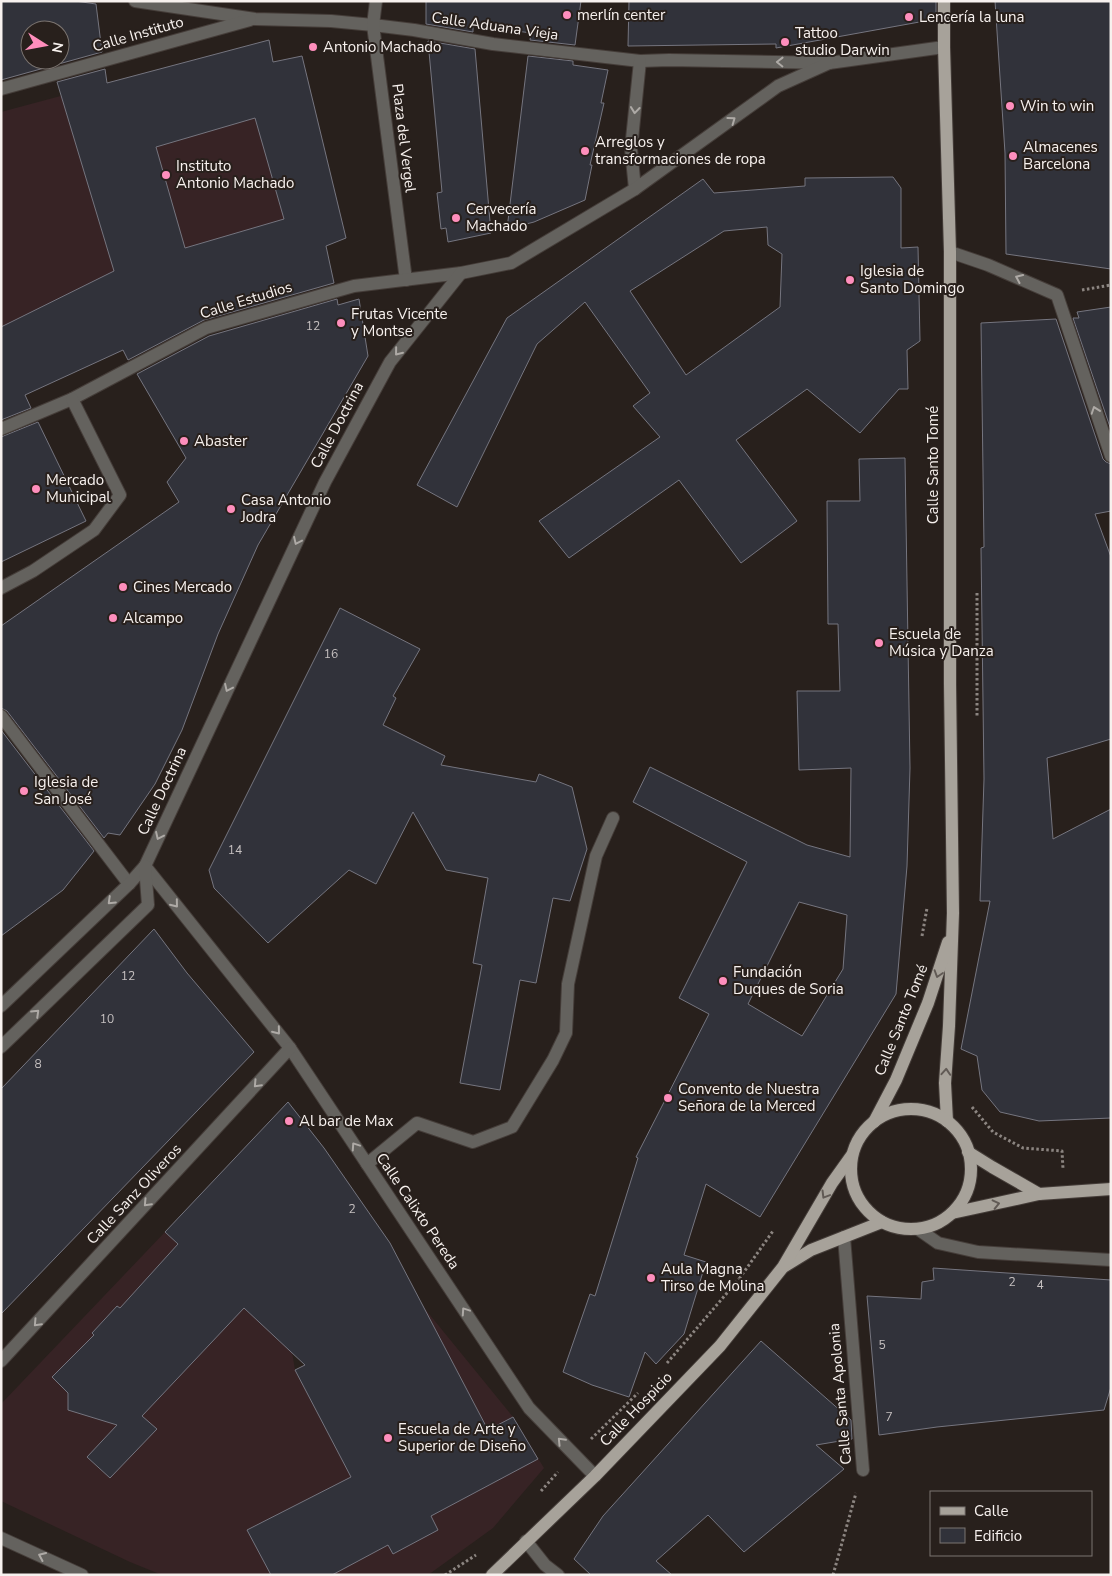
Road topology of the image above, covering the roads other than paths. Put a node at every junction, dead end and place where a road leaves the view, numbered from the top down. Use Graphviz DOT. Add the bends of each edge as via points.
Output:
graph roads {
  1 [pos="135,1"];
  2 [pos="376,1"];
  3 [pos="944,1"];
  4 [pos="255,19"];
  5 [pos="373,25"];
  6 [pos="944,47"];
  7 [pos="640,61"];
  8 [pos="829,63"];
  9 [pos="1,89"];
  10 [pos="635,189"];
  11 [pos="950,252"];
  12 [pos="461,273"];
  13 [pos="406,280"];
  14 [pos="72,399"];
  15 [pos="1,429"];
  16 [pos="1111,456"];
  17 [pos="1,588"];
  18 [pos="1,716"];
  19 [pos="613,818"];
  20 [pos="145,866"];
  21 [pos="129,884"];
  22 [pos="953,928"];
  23 [pos="1,1006"];
  24 [pos="1,1047"];
  25 [pos="290,1048"];
  26 [pos="947,1121"];
  27 [pos="874,1122"];
  28 [pos="968,1152"];
  29 [pos="852,1155"];
  30 [pos="367,1164"];
  31 [pos="1111,1189"];
  32 [pos="1039,1194"];
  33 [pos="952,1213"];
  34 [pos="882,1222"];
  35 [pos="918,1229"];
  36 [pos="844,1237"];
  37 [pos="1111,1260"];
  38 [pos="783,1267"];
  39 [pos="1,1361"];
  40 [pos="863,1470"];
  41 [pos="595,1476"];
  42 [pos="1,1538"];
  43 [pos="526,1541"];
  44 [pos="502,1564"];
  45 [pos="82,1575"];
  46 [pos="486,1575"];
  47 [pos="492,1575"];
  48 [pos="558,1575"];
  1 -- 4 [label="street, Calle Aduana Vieja"];
  2 -- 5 [label="street, Plaza del Vergel"];
  3 -- 6 [label="main road, Calle Santo Tomé"];
  4 -- 5 [label="street, Calle Aduana Vieja"];
  4 -- 9 [label="street, Calle Instituto"];
  5 -- 7 [label="street, Calle Aduana Vieja" via="493,44"];
  5 -- 13 [label="street, Plaza del Vergel"];
  6 -- 8 [label="street"];
  6 -- 11 [label="main road, Calle Santo Tomé"];
  8 -- 7 [label="street, Calle Aduana Vieja, one-way"];
  7 -- 10 [label="street, one-way" via="631,149"];
  10 -- 8 [label="street, one-way" via="778,86"];
  10 -- 12 [label="street" via="511,263"];
  16 -- 11 [label="street, one-way" via="1057,295"];
  11 -- 22 [label="main road, Calle Santo Tomé"];
  12 -- 13 [label="street, Calle Estudios"];
  12 -- 20 [label="street, Calle Doctrina, one-way" via="390,362 325,482"];
  13 -- 14 [label="street, Calle Estudios" via="354,286 206,328"];
  14 -- 15 [label="street, Calle Estudios"];
  14 -- 17 [label="street" via="120,495 94,530 33,572"];
  18 -- 21 [label="street"];
  19 -- 30 [label="street" via="596,856 568,984 566,1033 512,1127 474,1142 417,1123"];
  20 -- 21 [label="street, Calle Doctrina"];
  24 -- 20 [label="street, Calle Doctrina, one-way" via="148,905"];
  20 -- 25 [label="street, Calle Calixto Pereda, one-way"];
  21 -- 23 [label="street, Calle Doctrina, one-way"];
  26 -- 22 [label="main road, Calle Santo Tomé, one-way" via="945,1082"];
  22 -- 27 [label="main road, Calle Santo Tomé, one-way" via="928,1003 896,1080"];
  30 -- 25 [label="street, Calle Calixto Pereda, one-way"];
  25 -- 39 [label="street, Calle Sanz Oliveros, one-way"];
  26 -- 27 [label="main road" via="930,1112 911,1108 891,1112"];
  26 -- 28 [label="main road" via="960,1134"];
  27 -- 29 [label="main road" via="860,1137"];
  28 -- 32 [label="main road"];
  28 -- 33 [label="main road" via="969,1185 963,1200"];
  29 -- 34 [label="main road" via="851,1175 857,1197"];
  29 -- 38 [label="main road, Calle Hospicio, one-way"];
  41 -- 30 [label="street, Calle Calixto Pereda, one-way" via="529,1408"];
  31 -- 32 [label="main road"];
  33 -- 32 [label="main road, one-way"];
  33 -- 35 [label="main road" via="936,1224"];
  34 -- 35 [label="main road" via="899,1228"];
  34 -- 36 [label="main road, Calle Hospicio"];
  35 -- 37 [label="street" via="938,1242 978,1252"];
  36 -- 38 [label="main road, Calle Hospicio" via="810,1250"];
  36 -- 40 [label="street, Calle Santa Apolonia"];
  38 -- 41 [label="main road, Calle Hospicio" via="720,1346"];
  41 -- 43 [label="main road, Calle Hospicio"];
  45 -- 42 [label="street, one-way"];
  43 -- 44 [label="main road, Calle Hospicio"];
  43 -- 48 [label="street" via="545,1565"];
  44 -- 46 [label="main road"];
  44 -- 47 [label="main road"];
}
